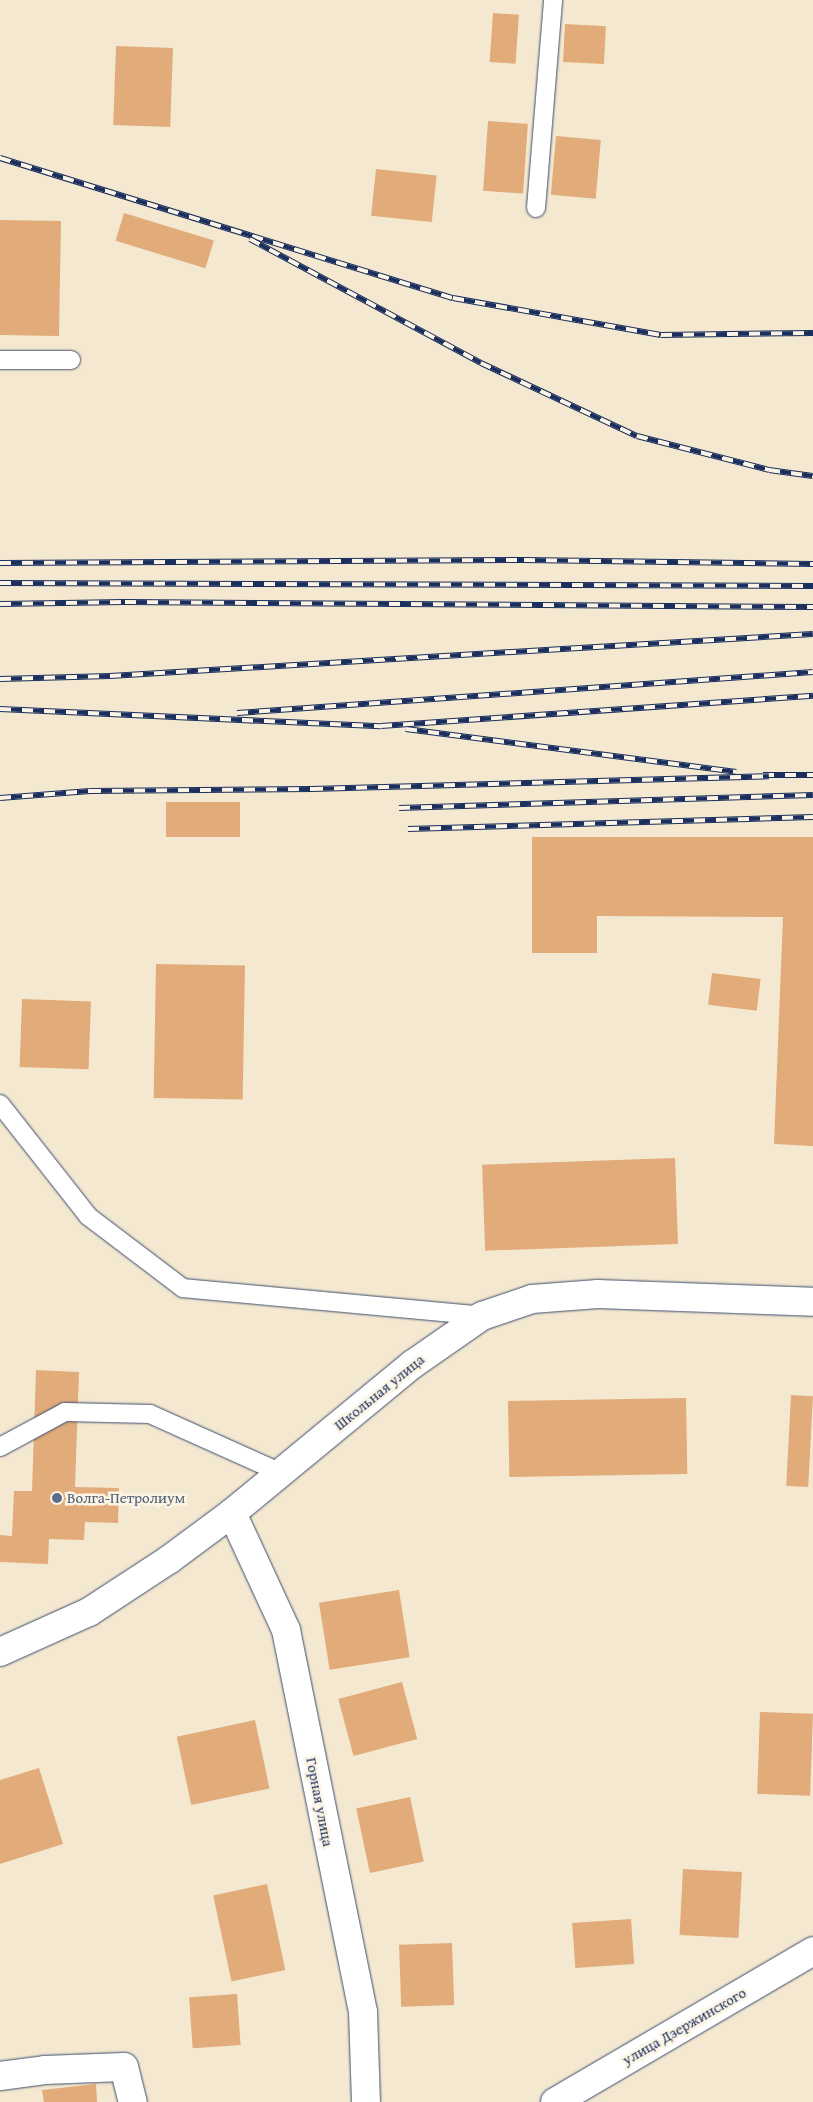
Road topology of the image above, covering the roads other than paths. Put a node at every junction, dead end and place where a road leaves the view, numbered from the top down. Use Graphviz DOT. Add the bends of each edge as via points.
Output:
graph roads {
  1 [pos="553,0"];
  2 [pos="536,208"];
  3 [pos="0,360"];
  4 [pos="71,360"];
  5 [pos="0,1104"];
  6 [pos="813,1302"];
  7 [pos="482,1316"];
  8 [pos="0,1447"];
  9 [pos="280,1473"];
  10 [pos="232,1513"];
  11 [pos="0,1652"];
  12 [pos="813,1951"];
  13 [pos="0,2076"];
  14 [pos="370,2100"];
  15 [pos="133,2102"];
  16 [pos="554,2102"];
  1 -- 2 [label="lane"];
  3 -- 4 [label="lane"];
  5 -- 7 [label="lane" via="88,1216 183,1288"];
  6 -- 7 [label="street, Школьная улица" via="598,1294 532,1299"];
  7 -- 9 [label="street, Школьная улица" via="413,1364"];
  8 -- 9 [label="lane" via="65,1412 150,1414"];
  9 -- 10 [label="street, Школьная улица"];
  10 -- 11 [label="street, Школьная улица" via="170,1559 89,1612"];
  10 -- 14 [label="street, Горная улица" via="286,1630 363,2012"];
  12 -- 16 [label="street, улица Дзержинского"];
  13 -- 15 [label="street" via="45,2070 124,2067"];
}
